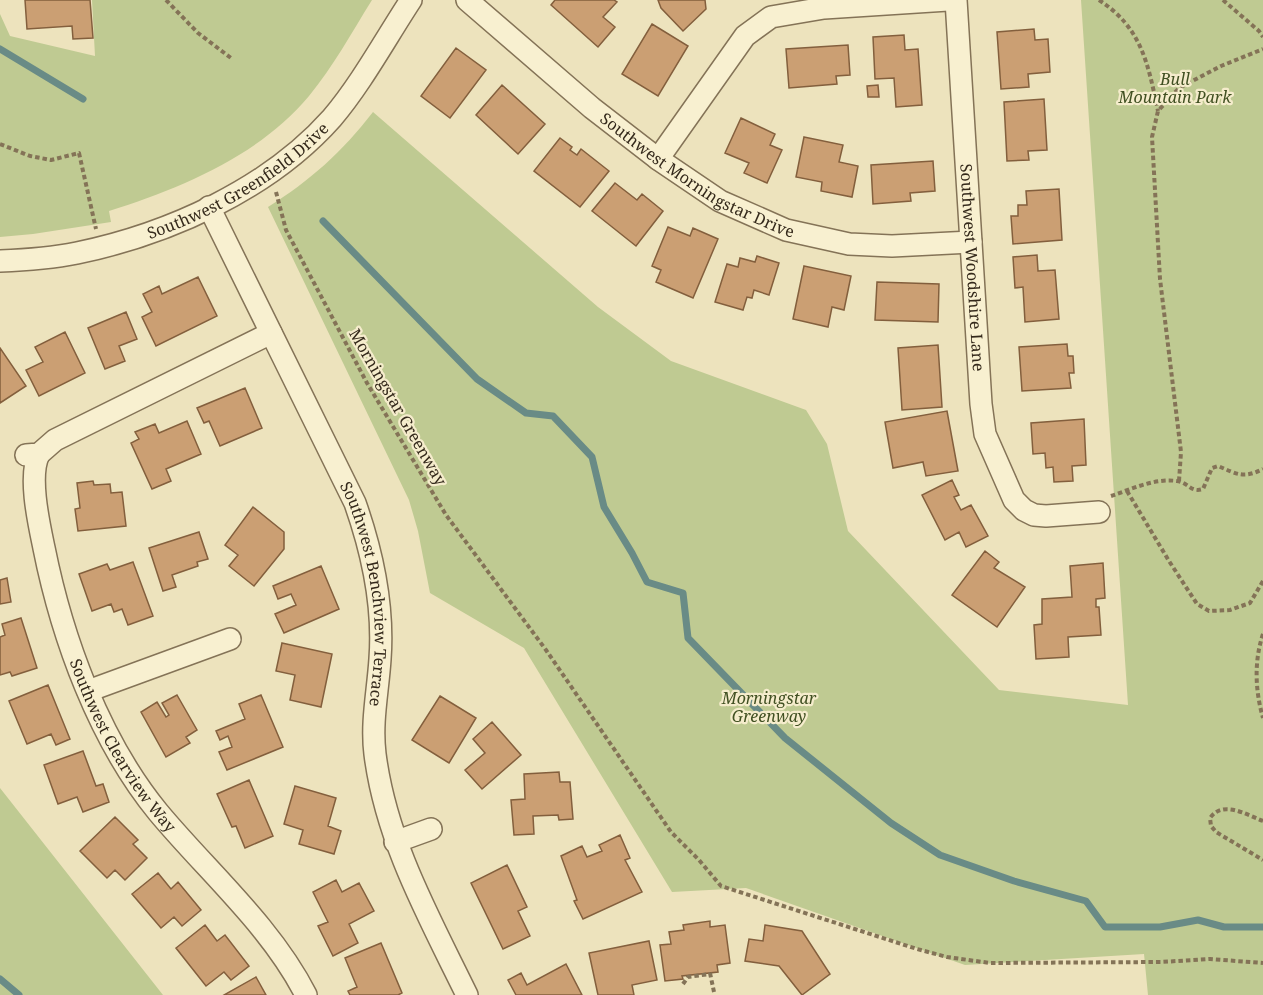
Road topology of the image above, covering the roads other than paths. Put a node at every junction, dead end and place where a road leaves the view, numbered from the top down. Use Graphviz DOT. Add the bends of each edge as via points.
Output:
graph roads {
  1 [pos="411,0"];
  2 [pos="467,0"];
  3 [pos="948,0"];
  4 [pos="956,0"];
  5 [pos="658,159"];
  6 [pos="209,207"];
  7 [pos="971,242"];
  8 [pos="0,261"];
  9 [pos="271,333"];
  10 [pos="1099,512"];
  11 [pos="230,639"];
  12 [pos="88,691"];
  13 [pos="430,829"];
  14 [pos="395,842"];
  15 [pos="306,995"];
  16 [pos="467,995"];
  1 -- 6 [label="street, Southwest Greenfield Drive" via="333,116 306,145 289,160"];
  2 -- 5 [label="street, Southwest Morningstar Drive" via="592,108"];
  3 -- 5 [label="street" via="824,8 771,17 745,36"];
  4 -- 7 [label="street, Southwest Woodshire Lane"];
  5 -- 7 [label="street, Southwest Morningstar Drive" via="720,201 786,230 849,244"];
  6 -- 8 [label="street, Southwest Greenfield Drive" via="164,227 100,247 51,257"];
  6 -- 9 [label="street, Southwest Benchview Terrace"];
  7 -- 10 [label="street, Southwest Woodshire Lane" via="985,434 1014,500 1040,519"];
  9 -- 12 [label="street, Southwest Clearview Way" via="32,454 52,589"];
  9 -- 14 [label="street, Southwest Benchview Terrace" via="355,503 369,545 380,622 375,752 381,793"];
  11 -- 12 [label="street"];
  12 -- 15 [label="street, Southwest Clearview Way" via="107,731 156,809 275,947"];
  13 -- 14 [label="street"];
  14 -- 16 [label="street, Southwest Benchview Terrace"];
}
